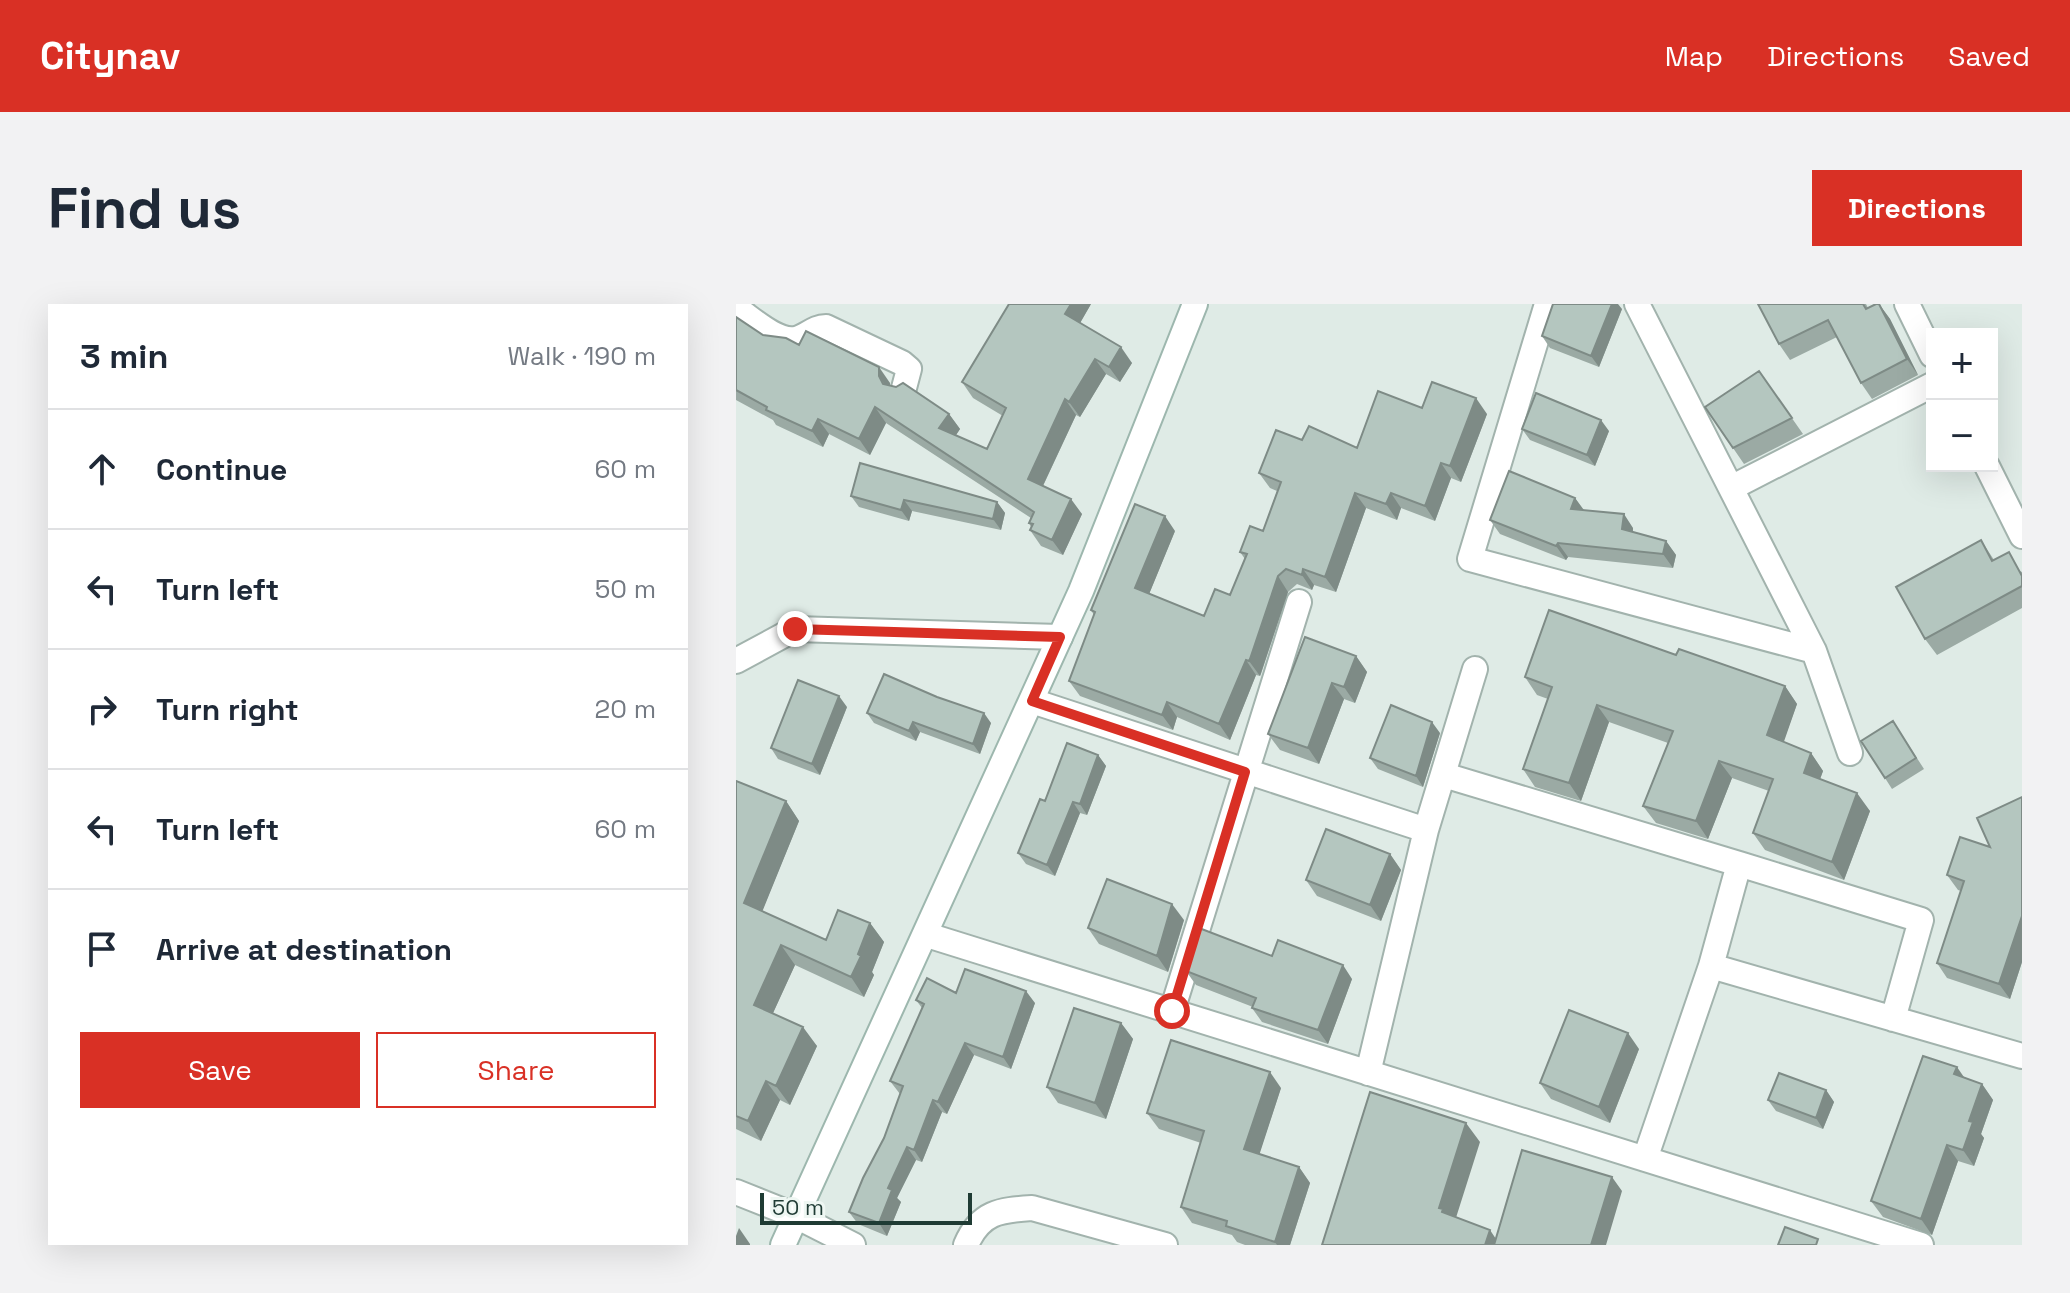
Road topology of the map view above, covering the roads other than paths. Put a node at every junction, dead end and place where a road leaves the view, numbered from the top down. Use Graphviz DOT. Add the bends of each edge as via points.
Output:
graph roads {
  1 [pos="1195,304"];
  2 [pos="1547,304"];
  3 [pos="1637,304"];
  4 [pos="1907,304"];
  5 [pos="736,308"];
  6 [pos="1926,343"];
  7 [pos="904,388"];
  8 [pos="1926,388"];
  9 [pos="1990,472"];
  10 [pos="1731,488"];
  11 [pos="2022,536"];
  12 [pos="1299,602"];
  13 [pos="1060,637"];
  14 [pos="1814,651"];
  15 [pos="736,661"];
  16 [pos="1475,669"];
  17 [pos="1032,701"];
  18 [pos="1850,753"];
  19 [pos="1245,772"];
  20 [pos="1444,775"];
  21 [pos="1426,830"];
  22 [pos="1739,864"];
  23 [pos="927,935"];
  24 [pos="1711,966"];
  25 [pos="1172,1011"];
  26 [pos="1893,1019"];
  27 [pos="2022,1056"];
  28 [pos="1368,1073"];
  29 [pos="1645,1159"];
  30 [pos="736,1192"];
  31 [pos="796,1216"];
  32 [pos="783,1245"];
  33 [pos="853,1245"];
  34 [pos="966,1245"];
  35 [pos="1165,1245"];
  36 [pos="1921,1245"];
  1 -- 13 [label="street"];
  2 -- 14 [label="street" via="1470,559"];
  3 -- 10 [label="street"];
  4 -- 6 [label="street"];
  5 -- 7 [label="street" via="783,338 826,327 902,363 909,369"];
  8 -- 10 [label="street"];
  9 -- 11 [label="street"];
  10 -- 14 [label="street"];
  12 -- 19 [label="street"];
  13 -- 15 [label="street" via="795,629"];
  13 -- 17 [label="street"];
  14 -- 18 [label="street"];
  16 -- 20 [label="street"];
  17 -- 19 [label="street"];
  17 -- 23 [label="street"];
  19 -- 21 [label="street"];
  19 -- 25 [label="street"];
  20 -- 21 [label="street"];
  20 -- 22 [label="street"];
  21 -- 28 [label="street"];
  22 -- 24 [label="street"];
  22 -- 26 [label="street" via="1921,920"];
  23 -- 25 [label="street"];
  23 -- 31 [label="street"];
  24 -- 26 [label="street"];
  24 -- 29 [label="street"];
  25 -- 28 [label="street"];
  26 -- 27 [label="street"];
  28 -- 29 [label="street"];
  29 -- 36 [label="street"];
  30 -- 31 [label="street"];
  31 -- 32 [label="street"];
  31 -- 33 [label="street"];
  34 -- 35 [label="street" via="987,1215 1032,1208"];
}
